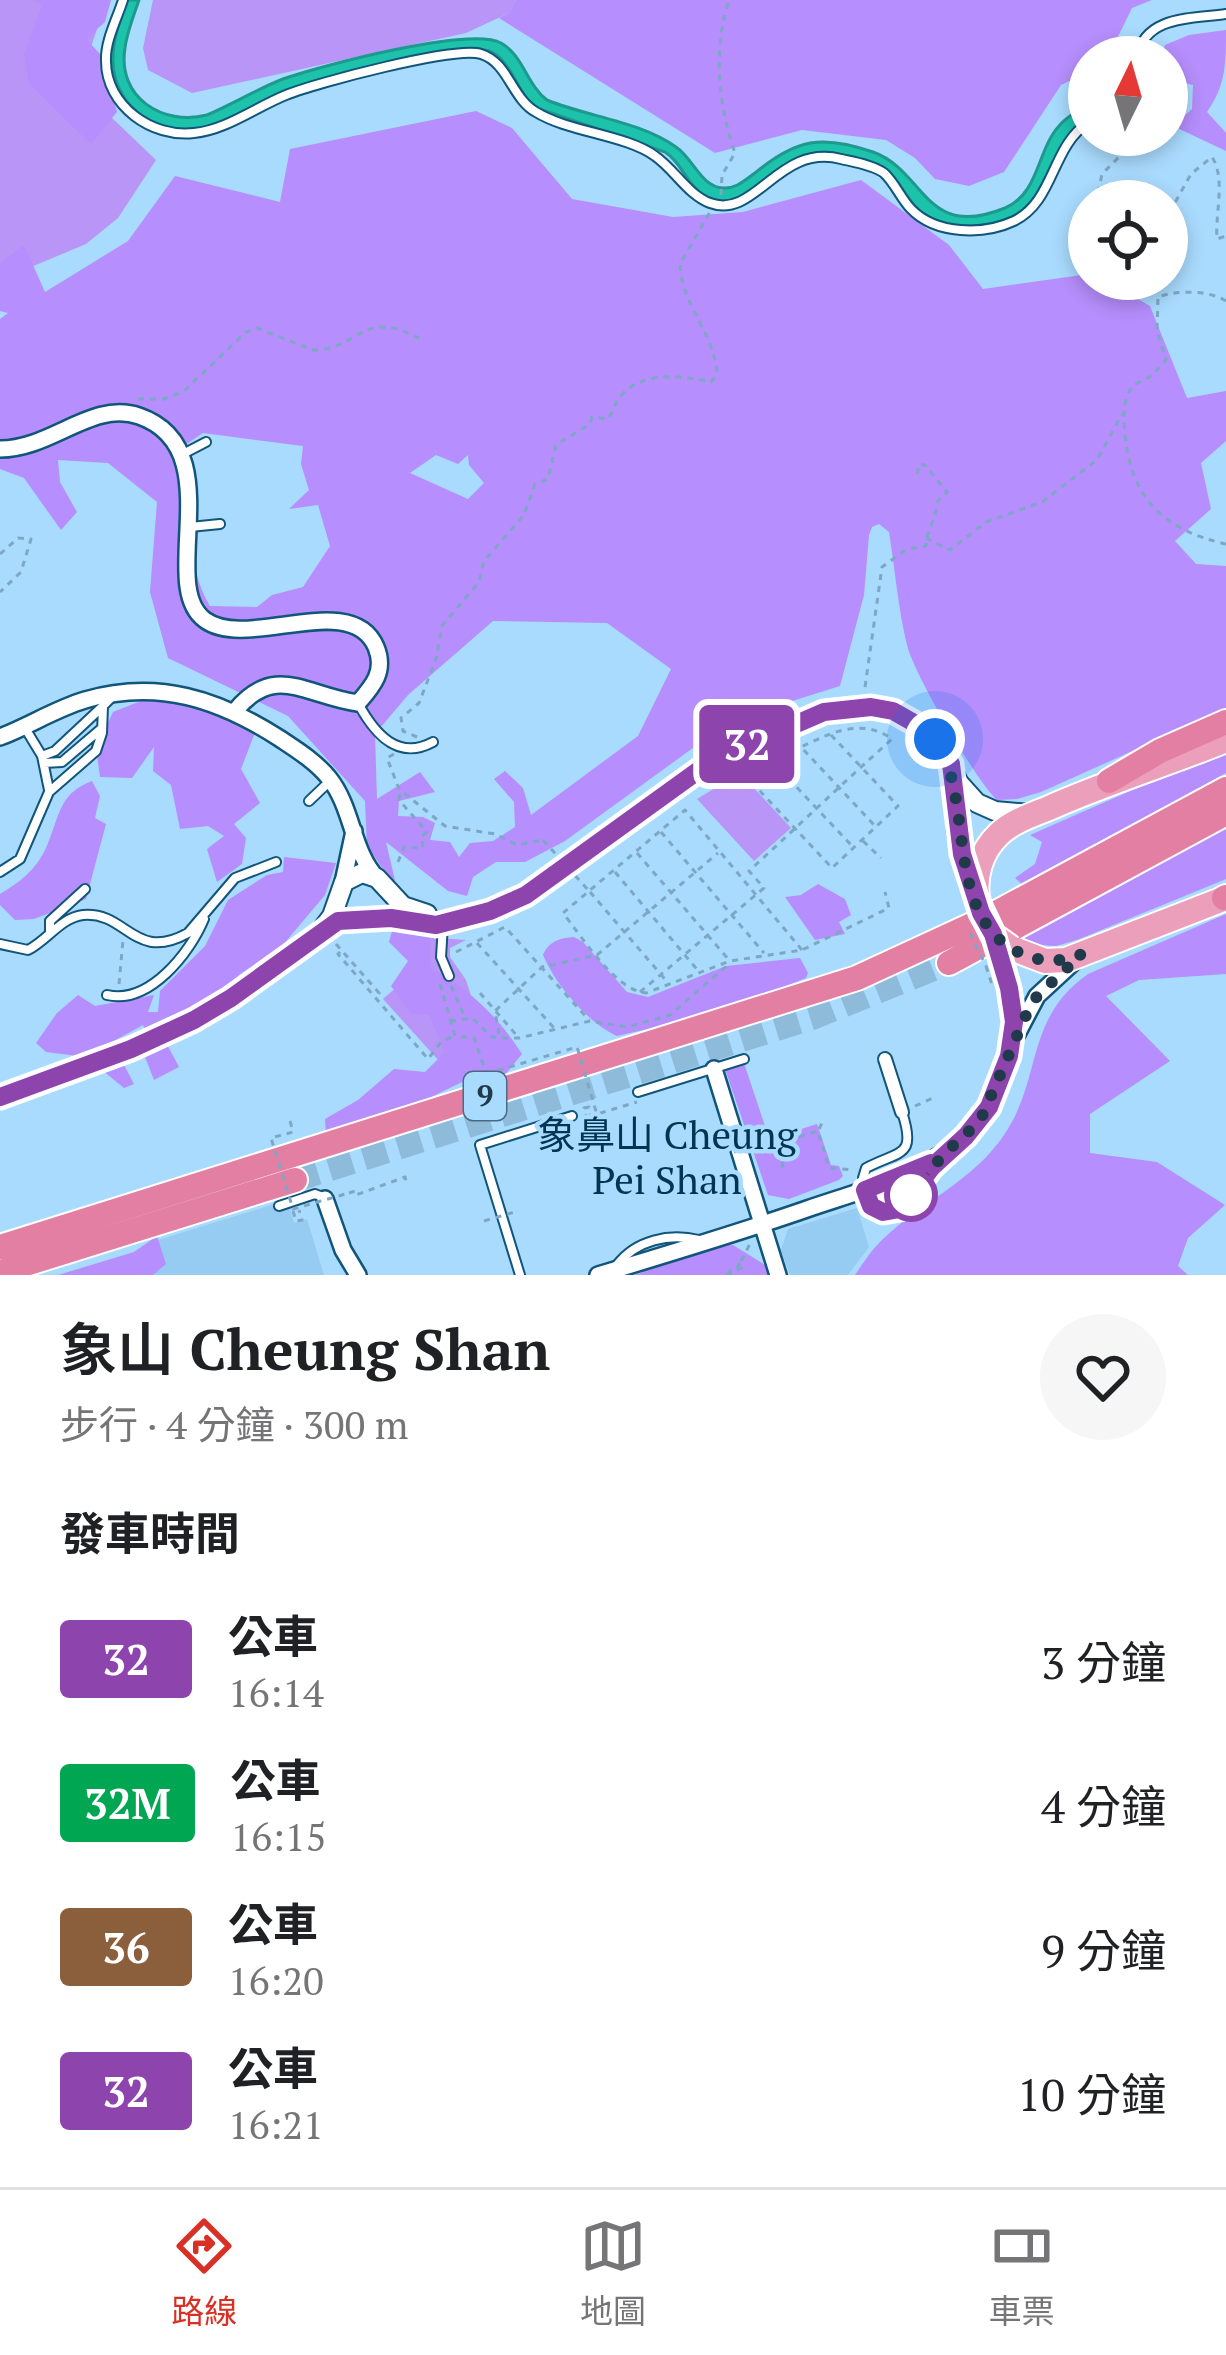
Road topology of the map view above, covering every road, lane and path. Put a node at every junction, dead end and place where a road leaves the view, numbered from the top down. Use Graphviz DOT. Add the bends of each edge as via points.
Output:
graph roads {
  1 [pos="123,0"];
  2 [pos="729,0"];
  3 [pos="1226,14"];
  4 [pos="1146,36"];
  5 [pos="1068,140"];
  6 [pos="1120,156"];
  7 [pos="1101,180"];
  8 [pos="1187,180"];
  9 [pos="722,188"];
  10 [pos="716,205"];
  11 [pos="1226,236"];
  12 [pos="1226,302"];
  13 [pos="422,340"];
  14 [pos="134,406"];
  15 [pos="1123,412"];
  16 [pos="206,442"];
  17 [pos="0,449"];
  18 [pos="180,456"];
  19 [pos="913,475"];
  20 [pos="220,524"];
  21 [pos="189,527"];
  22 [pos="926,537"];
  23 [pos="1226,544"];
  24 [pos="0,554"];
  25 [pos="0,592"];
  26 [pos="866,687"];
  27 [pos="108,701"];
  28 [pos="358,704"];
  29 [pos="236,711"];
  30 [pos="1226,722"];
  31 [pos="103,726"];
  32 [pos="25,728"];
  33 [pos="830,734"];
  34 [pos="0,736"];
  35 [pos="1226,740"];
  36 [pos="396,742"];
  37 [pos="433,742"];
  38 [pos="43,759"];
  39 [pos="951,764"];
  40 [pos="861,766"];
  41 [pos="65,778"];
  42 [pos="331,780"];
  43 [pos="1108,781"];
  44 [pos="839,787"];
  45 [pos="399,789"];
  46 [pos="1226,789"];
  47 [pos="49,792"];
  48 [pos="309,802"];
  49 [pos="816,808"];
  50 [pos="1226,813"];
  51 [pos="1036,814"];
  52 [pos="353,822"];
  53 [pos="876,827"];
  54 [pos="795,828"];
  55 [pos="660,831"];
  56 [pos="862,840"];
  57 [pos="854,848"];
  58 [pos="636,852"];
  59 [pos="720,852"];
  60 [pos="880,858"];
  61 [pos="276,862"];
  62 [pos="398,862"];
  63 [pos="614,871"];
  64 [pos="0,872"];
  65 [pos="695,872"];
  66 [pos="381,884"];
  67 [pos="85,889"];
  68 [pos="341,891"];
  69 [pos="589,891"];
  70 [pos="671,892"];
  71 [pos="885,892"];
  72 [pos="756,894"];
  73 [pos="1225,898"];
  74 [pos="977,901"];
  75 [pos="207,912"];
  76 [pos="648,912"];
  77 [pos="731,915"];
  78 [pos="362,918"];
  79 [pos="453,920"];
  80 [pos="122,929"];
  81 [pos="50,932"];
  82 [pos="625,932"];
  83 [pos="708,935"];
  84 [pos="324,939"];
  85 [pos="476,942"];
  86 [pos="0,944"];
  87 [pos="802,950"];
  88 [pos="456,952"];
  89 [pos="684,954"];
  90 [pos="1082,954"];
  91 [pos="598,955"];
  92 [pos="766,956"];
  93 [pos="999,958"];
  94 [pos="730,961"];
  95 [pos="949,963"];
  96 [pos="542,968"];
  97 [pos="661,974"];
  98 [pos="700,974"];
  99 [pos="446,976"];
  100 [pos="439,982"];
  101 [pos="670,986"];
  102 [pos="992,988"];
  103 [pos="519,989"];
  104 [pos="480,993"];
  105 [pos="638,993"];
  106 [pos="107,995"];
  107 [pos="118,998"];
  108 [pos="495,1011"];
  109 [pos="465,1017"];
  110 [pos="590,1021"];
  111 [pos="450,1022"];
  112 [pos="555,1029"];
  113 [pos="455,1036"];
  114 [pos="500,1038"];
  115 [pos="519,1038"];
  116 [pos="1013,1042"];
  117 [pos="744,1059"];
  118 [pos="885,1060"];
  119 [pos="714,1069"];
  120 [pos="638,1092"];
  121 [pos="0,1096"];
  122 [pos="935,1097"];
  123 [pos="902,1111"];
  124 [pos="572,1116"];
  125 [pos="824,1119"];
  126 [pos="587,1120"];
  127 [pos="290,1121"];
  128 [pos="818,1131"];
  129 [pos="776,1144"];
  130 [pos="734,1152"];
  131 [pos="943,1155"];
  132 [pos="780,1167"];
  133 [pos="855,1171"];
  134 [pos="295,1180"];
  135 [pos="407,1184"];
  136 [pos="865,1190"];
  137 [pos="325,1199"];
  138 [pos="279,1206"];
  139 [pos="518,1210"];
  140 [pos="484,1221"];
  141 [pos="761,1225"];
  142 [pos="751,1242"];
  143 [pos="0,1247"];
  144 [pos="742,1268"];
  145 [pos="0,1272"];
  146 [pos="605,1273"];
  147 [pos="358,1275"];
  148 [pos="520,1275"];
  149 [pos="728,1275"];
  150 [pos="778,1275"];
  1 -- 10 [label="lane" via="106,50 108,78 130,112 160,130 212,130 313,86 480,53 536,112 652,153"];
  2 -- 9 [label="path" via="720,110 735,153"];
  3 -- 4 [label="lane" via="1163,23"];
  5 -- 10 [label="lane" via="1034,206 998,226 937,226 912,210 882,172 820,155 789,165 744,200"];
  6 -- 7 [label="path"];
  8 -- 11 [label="path" via="1212,157 1220,165 1217,239"];
  10 -- 36 [label="path" via="680,263 717,374 712,382 640,382 608,419 592,417 556,445 548,479 535,484 524,515 442,626 419,704 401,718 418,742"];
  12 -- 15 [label="path" via="1216,295 1158,296 1166,360 1132,386"];
  13 -- 14 [label="path" via="371,326 313,350 257,328 184,391 142,397"];
  15 -- 22 [label="path" via="1103,453 1054,494 986,523 950,550"];
  15 -- 23 [label="path" via="1130,471 1142,496 1190,532"];
  16 -- 18 [label="lane"];
  17 -- 18 [label="street" via="40,444 106,412 157,426"];
  18 -- 21 [label="street"];
  19 -- 22 [label="path" via="925,465 947,492"];
  20 -- 21 [label="lane"];
  21 -- 28 [label="street" via="189,597 209,623 363,628 380,663"];
  22 -- 26 [label="path" via="926,546 882,567"];
  24 -- 25 [label="path" via="18,538 31,539 21,572"];
  27 -- 29 [label="street" via="170,692"];
  27 -- 31 [label="lane"];
  27 -- 32 [label="street" via="80,701"];
  27 -- 38 [label="lane"];
  28 -- 29 [label="street" via="268,683"];
  28 -- 36 [label="lane" via="381,739"];
  29 -- 42 [label="street"];
  30 -- 43 [label="highway"];
  31 -- 38 [label="lane" via="62,762"];
  31 -- 41 [label="lane" via="94,753"];
  32 -- 34 [label="street"];
  32 -- 38 [label="lane"];
  33 -- 40 [label="path"];
  33 -- 40 [label="path" via="863,728 892,739"];
  33 -- 44 [label="path" via="801,747"];
  35 -- 43 [label="main road"];
  36 -- 37 [label="lane" via="413,749"];
  36 -- 45 [label="path" via="387,758"];
  38 -- 41 [label="lane"];
  38 -- 47 [label="lane"];
  39 -- 51 [label="street" via="985,808"];
  39 -- 74 [label="street" via="957,834"];
  39 -- 79 [label="street" via="923,728 893,711 824,712 713,760 526,895"];
  40 -- 44 [label="path"];
  40 -- 53 [label="path" via="898,806"];
  41 -- 47 [label="lane"];
  42 -- 48 [label="lane"];
  42 -- 52 [label="street"];
  43 -- 51 [label="main road"];
  44 -- 49 [label="path"];
  44 -- 53 [label="path"];
  45 -- 62 [label="path" via="399,800 427,832 423,848 404,847"];
  45 -- 69 [label="path, bridge" via="446,826 517,844 544,840"];
  46 -- 143 [label="highway, 9" via="986,919 857,978"];
  47 -- 64 [label="lane" via="26,850"];
  49 -- 54 [label="path"];
  49 -- 54 [label="path" via="772,761 744,774"];
  49 -- 57 [label="path"];
  50 -- 95 [label="highway"];
  51 -- 74 [label="main road" via="988,847"];
  52 -- 66 [label="street"];
  52 -- 68 [label="street"];
  53 -- 56 [label="path"];
  54 -- 57 [label="path" via="832,868"];
  54 -- 72 [label="path" via="749,871 764,888"];
  55 -- 58 [label="path"];
  55 -- 59 [label="path" via="685,810"];
  55 -- 65 [label="path"];
  56 -- 57 [label="path"];
  56 -- 60 [label="path"];
  58 -- 63 [label="path"];
  58 -- 70 [label="path"];
  59 -- 65 [label="path"];
  59 -- 72 [label="path"];
  61 -- 75 [label="lane" via="235,878"];
  63 -- 69 [label="path"];
  63 -- 76 [label="path"];
  65 -- 70 [label="path"];
  65 -- 77 [label="path"];
  66 -- 68 [label="street" via="357,874"];
  66 -- 78 [label="street" via="382,910"];
  66 -- 79 [label="street" via="410,909"];
  67 -- 81 [label="lane" via="50,921"];
  68 -- 78 [label="street" via="342,907"];
  68 -- 84 [label="street"];
  69 -- 82 [label="path"];
  69 -- 91 [label="path" via="563,914"];
  70 -- 76 [label="path"];
  70 -- 83 [label="path"];
  71 -- 87 [label="path" via="889,908"];
  72 -- 77 [label="path"];
  72 -- 87 [label="path"];
  73 -- 90 [label="main road"];
  74 -- 93 [label="main road, bridge"];
  75 -- 80 [label="lane" via="188,933 153,944"];
  75 -- 107 [label="lane" via="175,964"];
  76 -- 82 [label="path"];
  76 -- 89 [label="path"];
  77 -- 83 [label="path"];
  77 -- 92 [label="path"];
  78 -- 79 [label="street"];
  78 -- 84 [label="street" via="331,924"];
  79 -- 99 [label="lane" via="441,957"];
  80 -- 81 [label="lane" via="81,915"];
  80 -- 107 [label="path"];
  81 -- 86 [label="lane" via="28,950"];
  82 -- 91 [label="path"];
  82 -- 97 [label="path"];
  83 -- 89 [label="path"];
  83 -- 94 [label="path"];
  84 -- 113 [label="path" via="428,1059"];
  84 -- 121 [label="street" via="194,1020"];
  85 -- 88 [label="path"];
  85 -- 96 [label="path" via="505,927"];
  85 -- 103 [label="path"];
  87 -- 92 [label="path"];
  89 -- 97 [label="path"];
  89 -- 98 [label="path"];
  90 -- 93 [label="main road" via="1055,962"];
  90 -- 116 [label="street" via="1037,996"];
  91 -- 96 [label="path"];
  91 -- 105 [label="path"];
  92 -- 94 [label="path"];
  93 -- 102 [label="path"];
  93 -- 116 [label="street"];
  94 -- 98 [label="path"];
  94 -- 110 [label="path" via="670,1016 627,1027"];
  96 -- 103 [label="path"];
  96 -- 110 [label="path"];
  97 -- 101 [label="path"];
  97 -- 105 [label="path"];
  98 -- 101 [label="path"];
  99 -- 109 [label="path"];
  100 -- 111 [label="path"];
  101 -- 105 [label="path"];
  103 -- 108 [label="path"];
  103 -- 112 [label="path"];
  104 -- 108 [label="path"];
  106 -- 107 [label="lane"];
  108 -- 114 [label="path"];
  108 -- 115 [label="path"];
  109 -- 111 [label="path"];
  109 -- 114 [label="path"];
  110 -- 112 [label="path"];
  111 -- 113 [label="path"];
  112 -- 115 [label="path"];
  113 -- 126 [label="path, bridge" via="474,1038 486,1073 577,1047 598,1116 584,1108"];
  114 -- 115 [label="path"];
  116 -- 131 [label="street" via="989,1107"];
  117 -- 119 [label="lane"];
  118 -- 123 [label="street"];
  119 -- 120 [label="lane"];
  119 -- 141 [label="street"];
  122 -- 123 [label="path"];
  123 -- 136 [label="lane" via="910,1136 905,1150 866,1168"];
  124 -- 148 [label="lane" via="480,1145"];
  125 -- 128 [label="path"];
  127 -- 135 [label="path, bridge" via="293,1132 271,1138 293,1209 405,1177"];
  128 -- 129 [label="path"];
  128 -- 133 [label="path" via="829,1168"];
  129 -- 130 [label="path, bridge" via="775,1138"];
  129 -- 132 [label="path"];
  131 -- 136 [label="street"];
  131 -- 136 [label="lane" via="893,1213 876,1210"];
  134 -- 145 [label="highway"];
  136 -- 141 [label="street"];
  137 -- 138 [label="lane" via="314,1194"];
  137 -- 147 [label="street"];
  139 -- 140 [label="path, bridge"];
  141 -- 146 [label="street"];
  141 -- 150 [label="street"];
  142 -- 144 [label="path"];
  144 -- 149 [label="path, bridge"];
}
